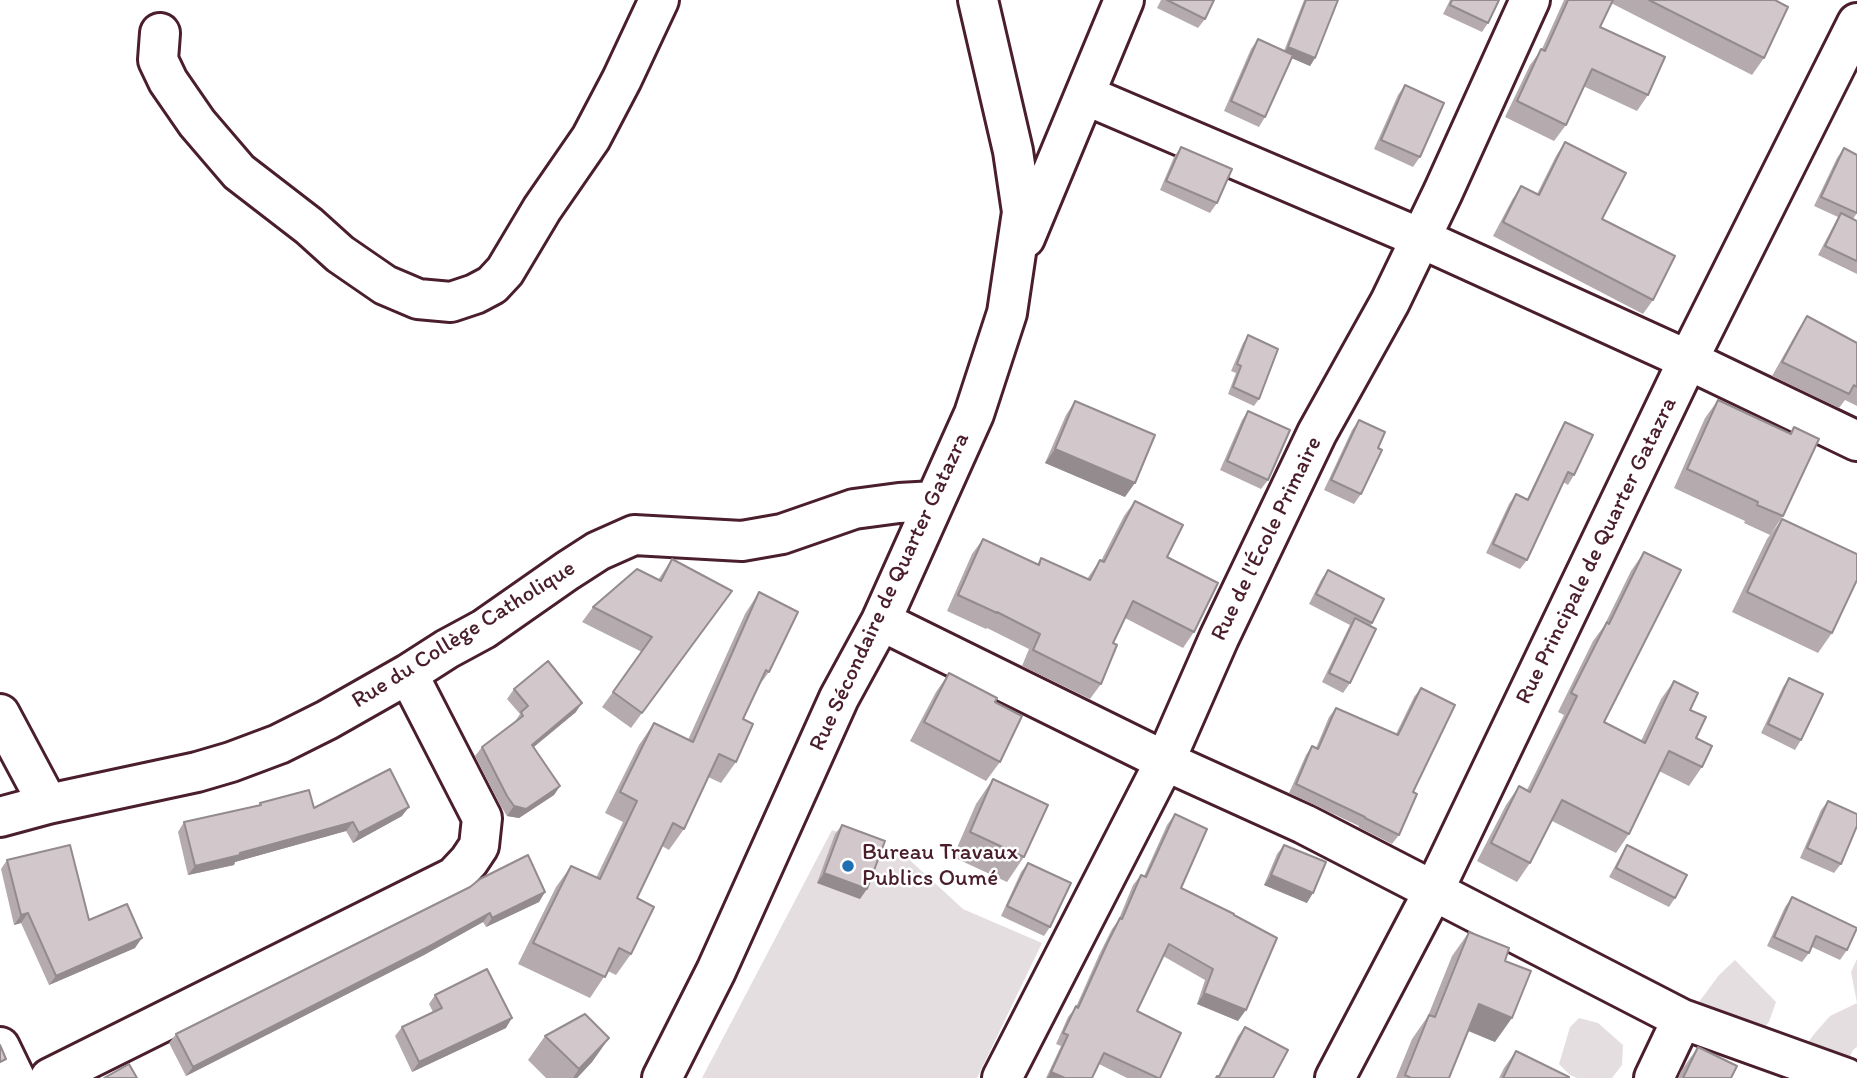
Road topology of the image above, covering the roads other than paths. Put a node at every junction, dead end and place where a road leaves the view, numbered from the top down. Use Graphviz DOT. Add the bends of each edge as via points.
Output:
graph roads {
  1 [pos="659,0"];
  2 [pos="978,0"];
  3 [pos="1124,0"];
  4 [pos="1530,0"];
  5 [pos="1857,23"];
  6 [pos="160,33"];
  7 [pos="1085,94"];
  8 [pos="1420,238"];
  9 [pos="1016,259"];
  10 [pos="1688,360"];
  11 [pos="1857,441"];
  12 [pos="935,501"];
  13 [pos="881,621"];
  14 [pos="408,674"];
  15 [pos="0,714"];
  16 [pos="1165,761"];
  17 [pos="48,804"];
  18 [pos="0,817"];
  19 [pos="1434,890"];
  20 [pos="1682,1019"];
  21 [pos="0,1047"];
  22 [pos="15,1078"];
  23 [pos="50,1078"];
  24 [pos="662,1078"];
  25 [pos="1002,1078"];
  26 [pos="1335,1078"];
  27 [pos="1654,1078"];
  28 [pos="1846,1078"];
  1 -- 6 [label="street" via="591,138 505,271 492,285 451,302 418,299 385,285 239,172 168,81 158,60"];
  2 -- 9 [label="street, Rue Sécondaire de Quarter Gatazra" via="1013,151 1022,212"];
  3 -- 7 [label="street"];
  4 -- 8 [label="street, Rue de l'École Primaire"];
  5 -- 10 [label="street, Rue Principale de Quarter Gatazra"];
  7 -- 8 [label="street"];
  7 -- 9 [label="street"];
  8 -- 10 [label="street"];
  8 -- 16 [label="street, Rue de l'École Primaire" via="1317,433"];
  9 -- 12 [label="street, Rue Sécondaire de Quarter Gatazra" via="1007,313 974,414"];
  10 -- 11 [label="street"];
  10 -- 19 [label="street, Rue Principale de Quarter Gatazra"];
  12 -- 13 [label="street, Rue Sécondaire de Quarter Gatazra"];
  12 -- 14 [label="street, Rue du Collège Catholique" via="853,509 782,534 742,541 634,535 598,551 484,629"];
  13 -- 16 [label="street"];
  13 -- 24 [label="street, Rue Sécondaire de Quarter Gatazra" via="839,698 716,971"];
  14 -- 17 [label="street, Rue du Collège Catholique" via="279,744 231,762"];
  14 -- 23 [label="street" via="482,818 479,846 469,861 454,877"];
  15 -- 17 [label="street"];
  16 -- 19 [label="street"];
  16 -- 25 [label="street, Rue de l'École Primaire"];
  17 -- 18 [label="street, Rue du Collège Catholique"];
  19 -- 20 [label="street"];
  19 -- 26 [label="street, Rue Principale de Quarter Gatazra"];
  20 -- 27 [label="street"];
  20 -- 28 [label="street"];
  21 -- 22 [label="street"];
}
